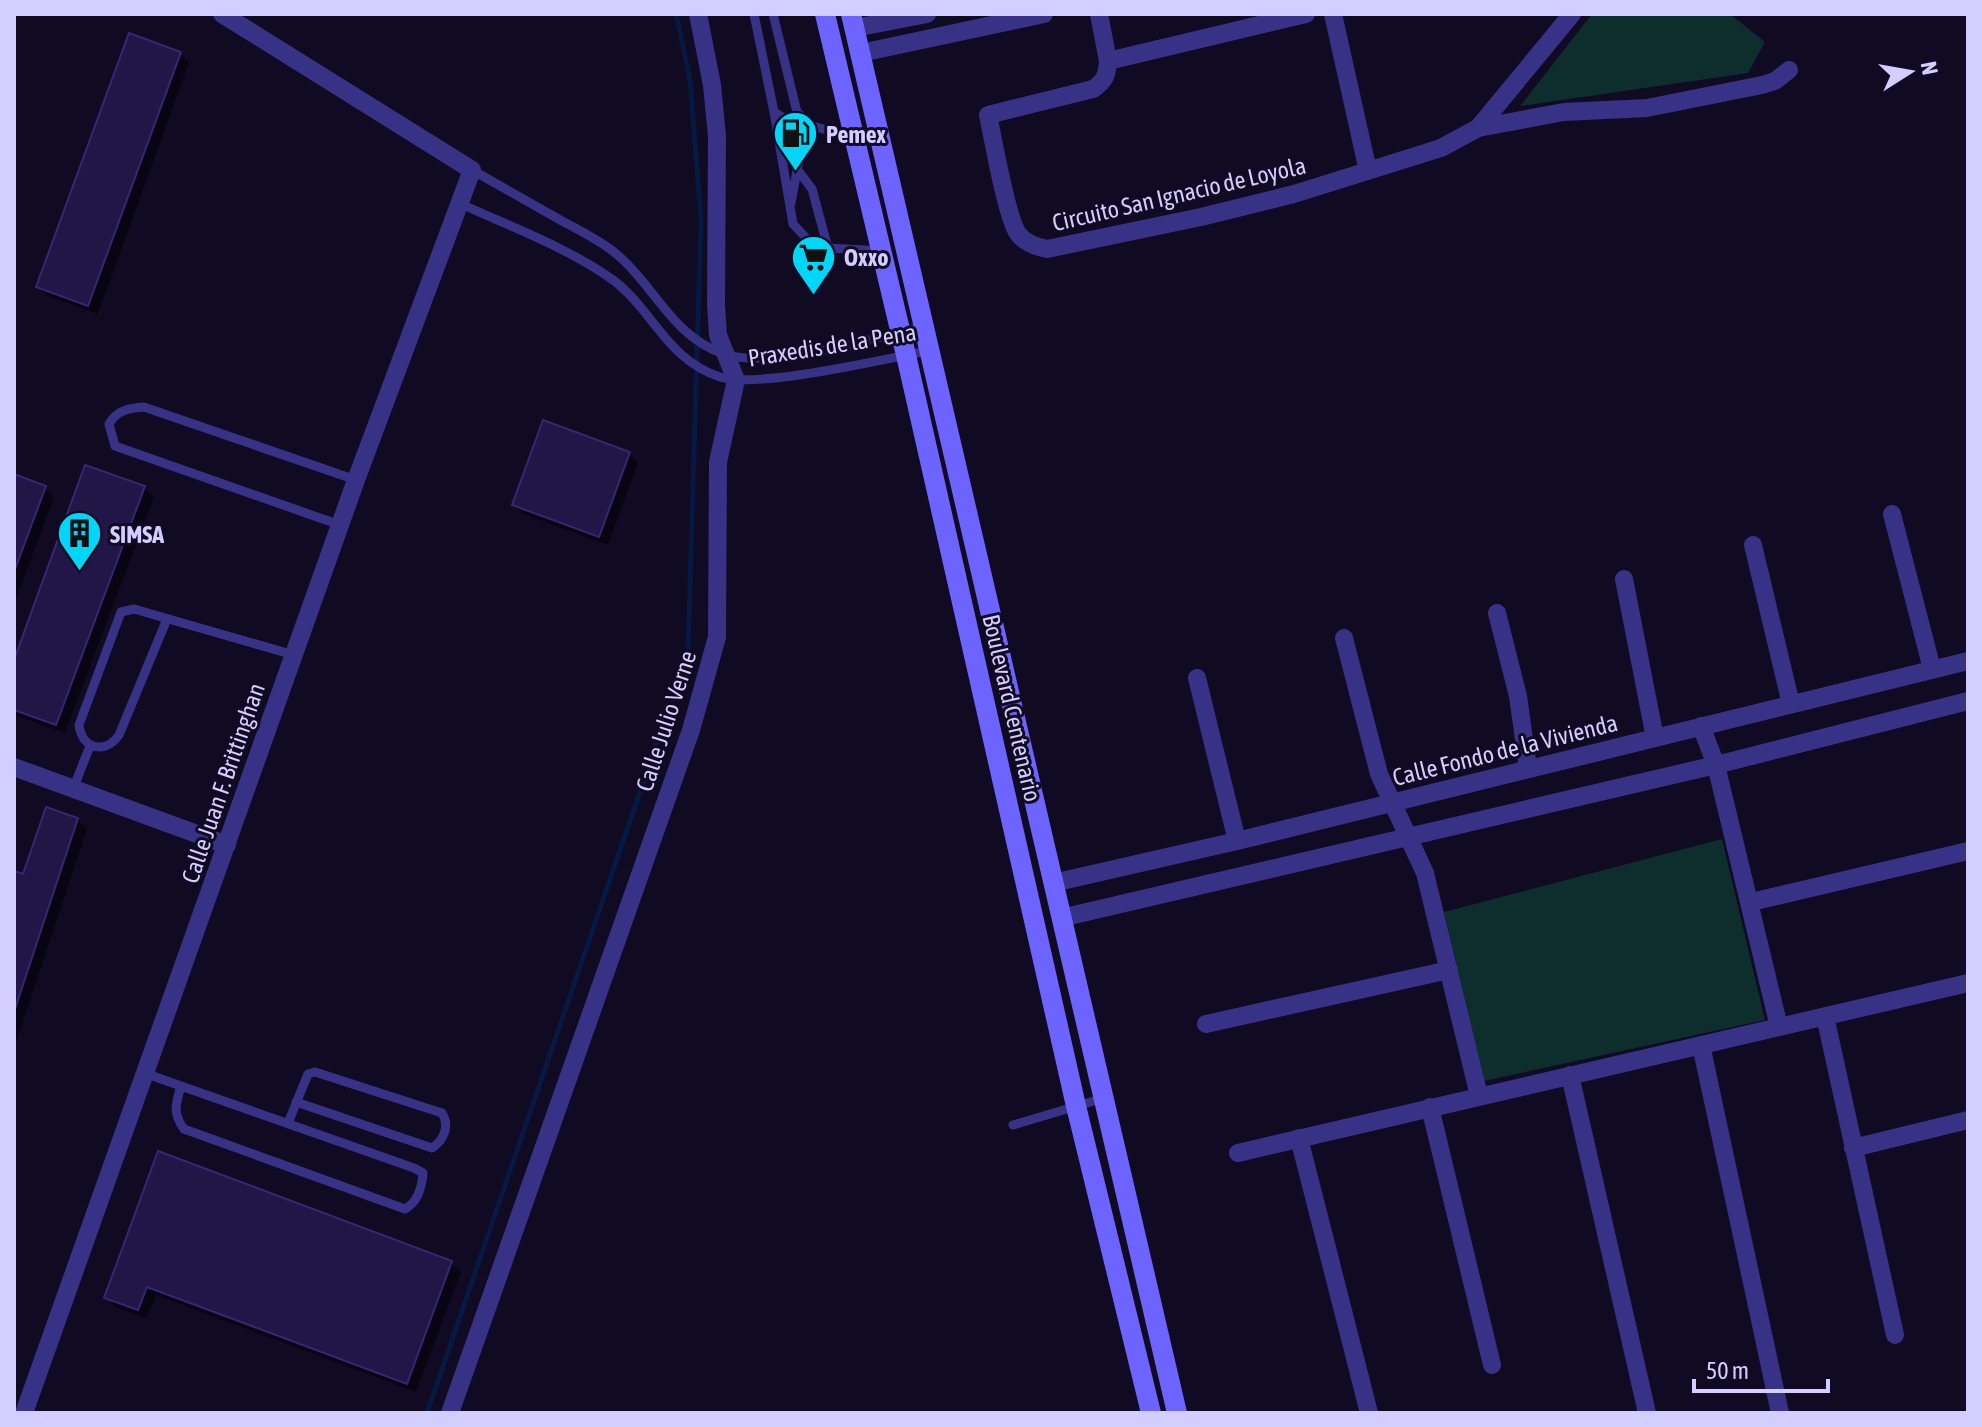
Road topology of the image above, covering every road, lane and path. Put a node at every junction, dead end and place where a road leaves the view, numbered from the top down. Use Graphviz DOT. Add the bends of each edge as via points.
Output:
graph roads {
  1 [pos="222,14"];
  2 [pos="698,14"];
  3 [pos="754,14"];
  4 [pos="773,14"];
  5 [pos="825,14"];
  6 [pos="836,14"];
  7 [pos="927,14"];
  8 [pos="1044,14"];
  9 [pos="1099,14"];
  10 [pos="1306,14"];
  11 [pos="1333,14"];
  12 [pos="1572,14"];
  13 [pos="853,21"];
  14 [pos="861,53"];
  15 [pos="1108,61"];
  16 [pos="1789,70"];
  17 [pos="774,112"];
  18 [pos="806,122"];
  19 [pos="1478,128"];
  20 [pos="855,139"];
  21 [pos="797,169"];
  22 [pos="472,170"];
  23 [pos="1368,171"];
  24 [pos="459,203"];
  25 [pos="789,213"];
  26 [pos="828,248"];
  27 [pos="881,251"];
  28 [pos="926,326"];
  29 [pos="900,332"];
  30 [pos="932,350"];
  31 [pos="718,352"];
  32 [pos="906,355"];
  33 [pos="736,380"];
  34 [pos="356,480"];
  35 [pos="1892,514"];
  36 [pos="340,525"];
  37 [pos="1753,545"];
  38 [pos="1624,579"];
  39 [pos="1497,613"];
  40 [pos="167,619"];
  41 [pos="1344,638"];
  42 [pos="294,655"];
  43 [pos="1968,661"];
  44 [pos="1932,669"];
  45 [pos="1197,678"];
  46 [pos="1968,701"];
  47 [pos="1013,704"];
  48 [pos="1791,704"];
  49 [pos="985,710"];
  50 [pos="1701,726"];
  51 [pos="1655,738"];
  52 [pos="90,746"];
  53 [pos="1716,765"];
  54 [pos="14,767"];
  55 [pos="1528,768"];
  56 [pos="73,789"];
  57 [pos="1004,793"];
  58 [pos="1392,802"];
  59 [pos="1408,837"];
  60 [pos="1237,841"];
  61 [pos="227,845"];
  62 [pos="1968,851"];
  63 [pos="1053,883"];
  64 [pos="1751,902"];
  65 [pos="1061,918"];
  66 [pos="1449,970"];
  67 [pos="1968,983"];
  68 [pos="1825,1016"];
  69 [pos="1206,1024"];
  70 [pos="1779,1027"];
  71 [pos="1701,1045"];
  72 [pos="145,1073"];
  73 [pos="1570,1075"];
  74 [pos="181,1086"];
  75 [pos="1479,1096"];
  76 [pos="1104,1098"];
  77 [pos="296,1102"];
  78 [pos="1076,1106"];
  79 [pos="1430,1107"];
  80 [pos="1968,1120"];
  81 [pos="288,1123"];
  82 [pos="1013,1125"];
  83 [pos="1299,1138"];
  84 [pos="1853,1148"];
  85 [pos="1238,1153"];
  86 [pos="1895,1335"];
  87 [pos="1492,1365"];
  88 [pos="1176,1409"];
  89 [pos="1150,1412"];
  90 [pos="24,1413"];
  91 [pos="450,1413"];
  92 [pos="1369,1413"];
  93 [pos="1647,1413"];
  94 [pos="1780,1413"];
  1 -- 22 [label="street"];
  2 -- 31 [label="street" via="717,136"];
  3 -- 17 [label="lane"];
  4 -- 18 [label="lane" via="797,112"];
  5 -- 20 [label="main road, Boulevard Centenario"];
  6 -- 14 [label="main road" via="843,38"];
  7 -- 13 [label="street"];
  8 -- 14 [label="street"];
  9 -- 15 [label="street"];
  10 -- 15 [label="street"];
  11 -- 23 [label="street"];
  12 -- 19 [label="street"];
  13 -- 14 [label="main road, Boulevard Centenario"];
  14 -- 28 [label="main road, Boulevard Centenario"];
  15 -- 23 [label="street, Circuito San Ignacio de Loyola" via="1107,76 1093,89 988,115 1011,218 1018,235 1032,245 1047,249 1201,217"];
  16 -- 19 [label="street" via="1762,85 1647,108 1564,112"];
  17 -- 18 [label="lane" via="790,122"];
  17 -- 25 [label="lane"];
  18 -- 20 [label="lane"];
  18 -- 21 [label="lane"];
  19 -- 23 [label="street, Circuito San Ignacio de Loyola" via="1441,148"];
  20 -- 27 [label="main road, Boulevard Centenario"];
  21 -- 25 [label="lane"];
  21 -- 26 [label="lane" via="812,189"];
  22 -- 24 [label="street, Calle Juan F. Brittinghan"];
  22 -- 31 [label="lane, Praxedis de la Pena" via="614,252 676,325"];
  24 -- 33 [label="lane, Praxedis de la Pena" via="594,268 631,297 681,355 710,373"];
  24 -- 34 [label="street, Calle Juan F. Brittinghan"];
  25 -- 26 [label="lane" via="810,242"];
  26 -- 27 [label="lane"];
  27 -- 29 [label="main road, Boulevard Centenario"];
  28 -- 29 [label="lane, Praxedis de la Pena"];
  28 -- 30 [label="main road, Boulevard Centenario"];
  29 -- 31 [label="lane, Praxedis de la Pena" via="783,357 756,359"];
  29 -- 32 [label="main road, Boulevard Centenario"];
  30 -- 32 [label="lane, Praxedis de la Pena"];
  30 -- 47 [label="main road, Boulevard Centenario"];
  31 -- 33 [label="street"];
  32 -- 33 [label="lane, Praxedis de la Pena"];
  32 -- 49 [label="main road, Boulevard Centenario"];
  33 -- 91 [label="street, Calle Julio Verne" via="718,462 719,604 711,666"];
  34 -- 36 [label="street, Calle Juan F. Brittinghan"];
  34 -- 36 [label="lane" via="144,407 114,415 109,424 115,446"];
  35 -- 44 [label="street"];
  36 -- 42 [label="street, Calle Juan F. Brittinghan"];
  37 -- 48 [label="street"];
  38 -- 51 [label="street"];
  39 -- 55 [label="street" via="1518,696"];
  40 -- 42 [label="lane"];
  40 -- 52 [label="lane" via="119,735 113,744"];
  40 -- 52 [label="lane" via="134,609 121,612 79,725"];
  41 -- 58 [label="street" via="1375,760"];
  42 -- 61 [label="street, Calle Juan F. Brittinghan"];
  43 -- 44 [label="street, Calle Fondo de la Vivienda"];
  44 -- 48 [label="street, Calle Fondo de la Vivienda"];
  45 -- 60 [label="street"];
  46 -- 53 [label="street"];
  47 -- 49 [label="main road"];
  47 -- 63 [label="main road, Boulevard Centenario"];
  48 -- 50 [label="street, Calle Fondo de la Vivienda"];
  49 -- 57 [label="main road, Boulevard Centenario"];
  50 -- 51 [label="street, Calle Fondo de la Vivienda"];
  50 -- 53 [label="street"];
  51 -- 55 [label="street, Calle Fondo de la Vivienda"];
  52 -- 56 [label="lane"];
  53 -- 59 [label="street"];
  53 -- 64 [label="street"];
  54 -- 56 [label="street"];
  55 -- 58 [label="street, Calle Fondo de la Vivienda"];
  56 -- 61 [label="street"];
  57 -- 65 [label="main road" via="1020,807 1044,904"];
  57 -- 78 [label="main road, Boulevard Centenario"];
  58 -- 59 [label="street"];
  58 -- 60 [label="street, Calle Fondo de la Vivienda"];
  59 -- 65 [label="street"];
  59 -- 66 [label="street" via="1425,873"];
  60 -- 63 [label="street, Calle Fondo de la Vivienda"];
  61 -- 72 [label="street, Calle Juan F. Brittinghan"];
  62 -- 64 [label="street"];
  63 -- 65 [label="main road, Boulevard Centenario"];
  64 -- 70 [label="street"];
  65 -- 76 [label="main road, Boulevard Centenario"];
  66 -- 69 [label="street"];
  66 -- 75 [label="street"];
  67 -- 68 [label="street"];
  68 -- 70 [label="street"];
  68 -- 84 [label="street"];
  70 -- 71 [label="street"];
  71 -- 73 [label="street"];
  71 -- 94 [label="street"];
  72 -- 74 [label="lane"];
  72 -- 90 [label="street, Calle Juan F. Brittinghan"];
  73 -- 75 [label="street"];
  73 -- 93 [label="street"];
  74 -- 81 [label="lane"];
  74 -- 81 [label="lane" via="175,1110 184,1129 397,1207 412,1205 423,1173"];
  75 -- 79 [label="street"];
  76 -- 78 [label="lane"];
  76 -- 88 [label="main road, Boulevard Centenario"];
  77 -- 77 [label="lane" via="303,1081 315,1072 442,1113 446,1128 432,1148"];
  77 -- 81 [label="lane"];
  78 -- 82 [label="lane"];
  78 -- 89 [label="main road, Boulevard Centenario"];
  79 -- 83 [label="street"];
  79 -- 87 [label="street"];
  80 -- 84 [label="street"];
  83 -- 85 [label="street"];
  83 -- 92 [label="street"];
  84 -- 86 [label="street"];
  88 -- 89 [label="main road"];
}
